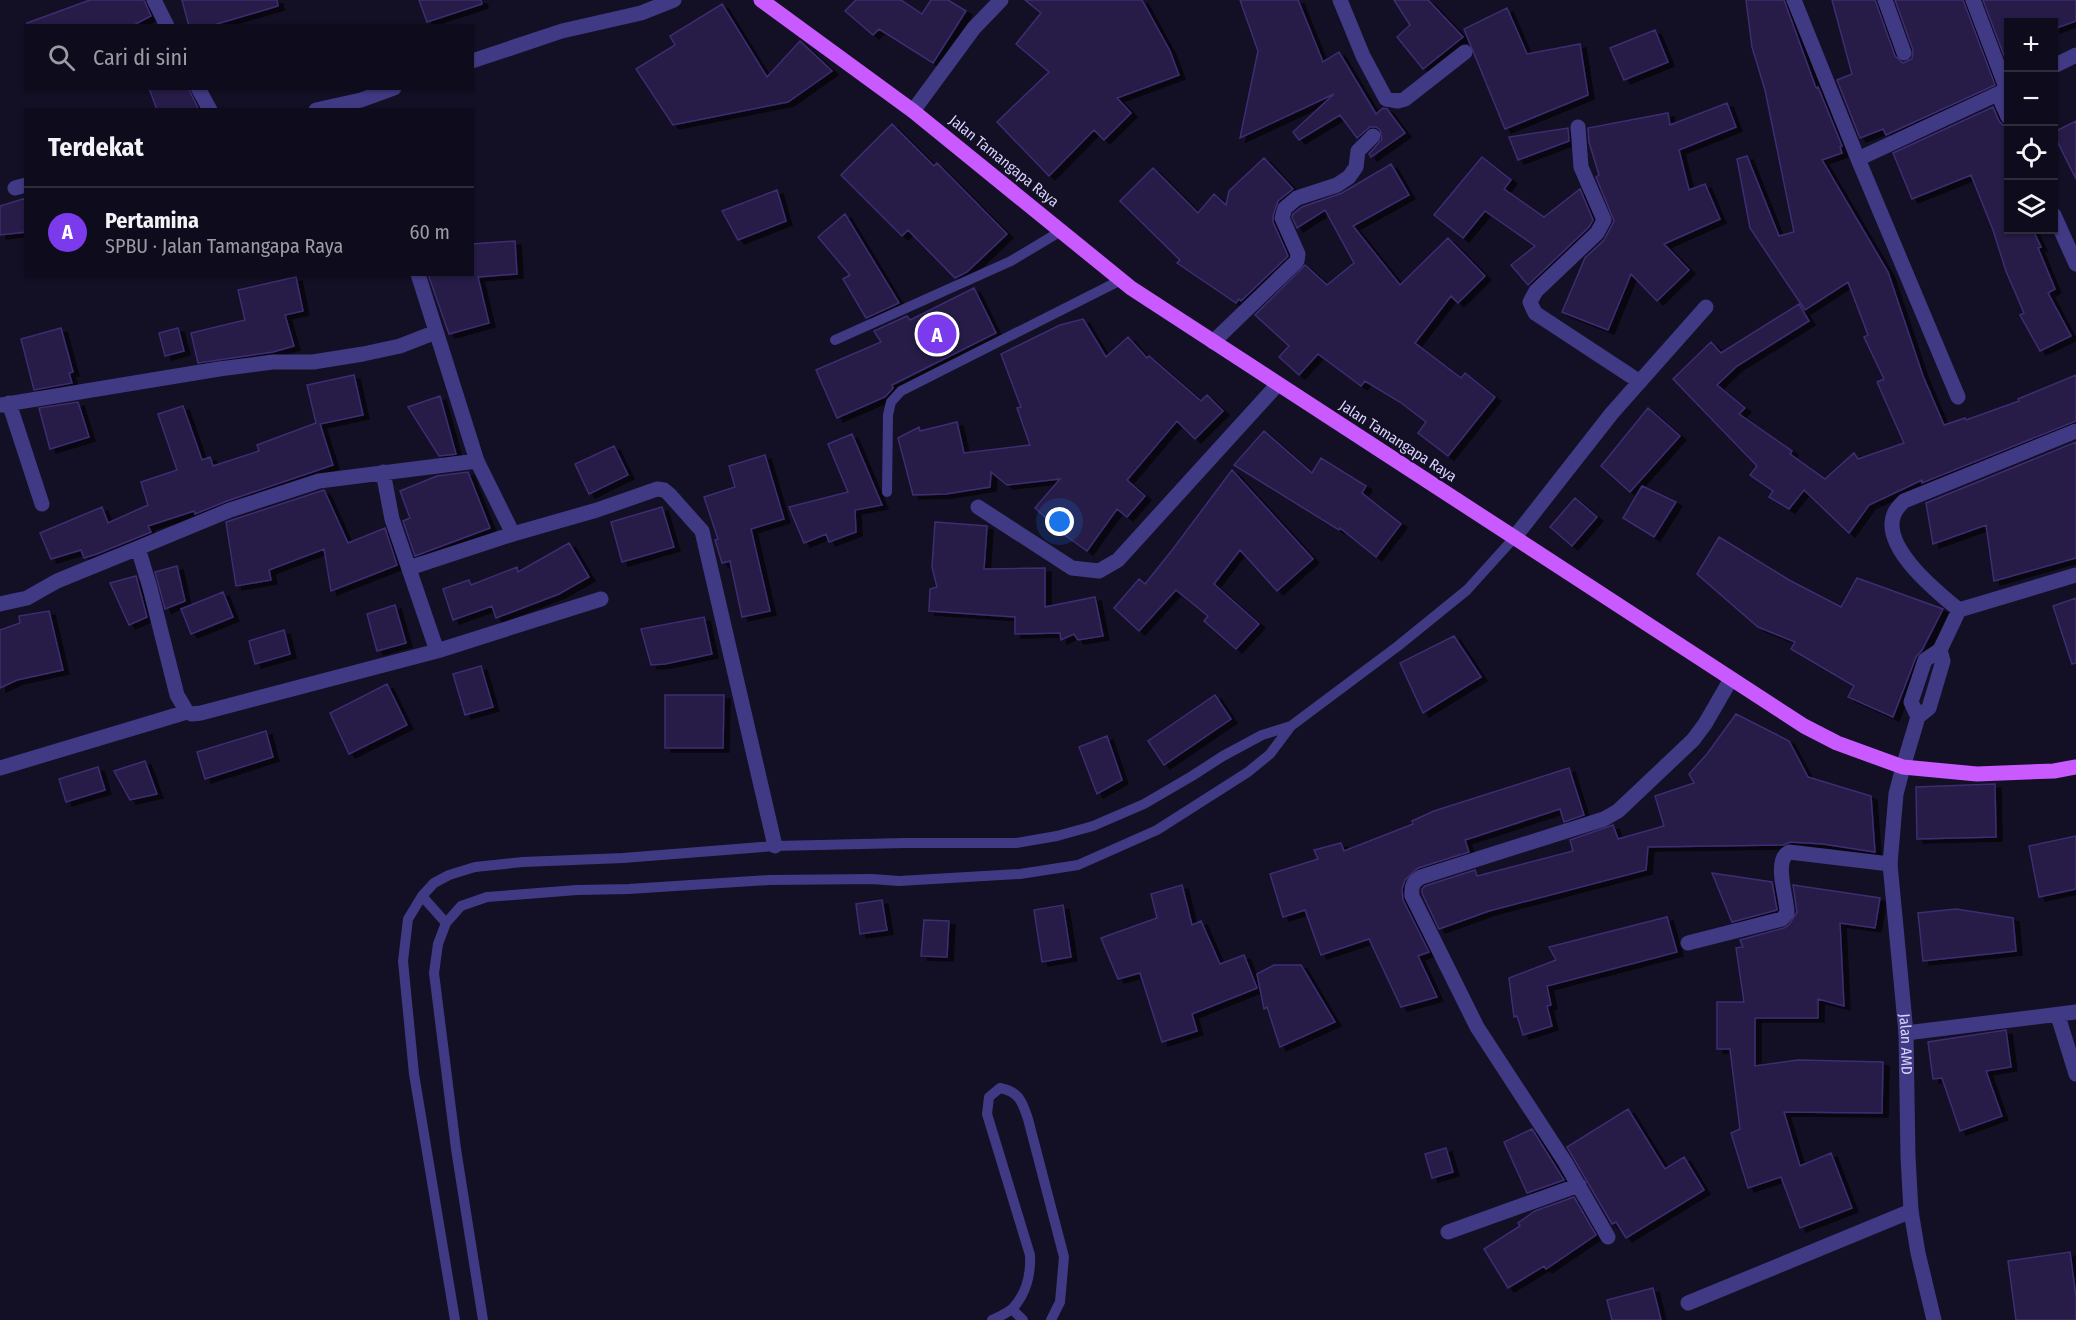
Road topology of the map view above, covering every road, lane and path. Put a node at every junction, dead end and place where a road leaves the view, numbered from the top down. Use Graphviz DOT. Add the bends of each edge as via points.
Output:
graph roads {
  1 [pos="154,0"];
  2 [pos="674,0"];
  3 [pos="761,0"];
  4 [pos="1001,0"];
  5 [pos="1340,0"];
  6 [pos="1794,0"];
  7 [pos="1885,0"];
  8 [pos="1973,0"];
  9 [pos="166,24"];
  10 [pos="1465,52"];
  11 [pos="1904,52"];
  12 [pos="2076,55"];
  13 [pos="474,61"];
  14 [pos="2058,64"];
  15 [pos="2004,88"];
  16 [pos="199,90"];
  17 [pos="390,90"];
  18 [pos="2004,91"];
  19 [pos="363,105"];
  20 [pos="209,108"];
  21 [pos="335,108"];
  22 [pos="914,111"];
  23 [pos="1578,128"];
  24 [pos="1373,136"];
  25 [pos="1858,159"];
  26 [pos="2058,224"];
  27 [pos="1061,231"];
  28 [pos="2076,264"];
  29 [pos="418,276"];
  30 [pos="1121,280"];
  31 [pos="1706,307"];
  32 [pos="436,332"];
  33 [pos="835,340"];
  34 [pos="1213,342"];
  35 [pos="1640,382"];
  36 [pos="1278,384"];
  37 [pos="1958,397"];
  38 [pos="4,404"];
  39 [pos="2076,431"];
  40 [pos="477,461"];
  41 [pos="382,472"];
  42 [pos="887,492"];
  43 [pos="42,504"];
  44 [pos="978,507"];
  45 [pos="513,534"];
  46 [pos="1514,538"];
  47 [pos="138,548"];
  48 [pos="408,568"];
  49 [pos="2076,575"];
  50 [pos="601,599"];
  51 [pos="0,604"];
  52 [pos="1959,610"];
  53 [pos="437,651"];
  54 [pos="1731,679"];
  55 [pos="187,712"];
  56 [pos="1291,726"];
  57 [pos="2076,767"];
  58 [pos="0,768"];
  59 [pos="1903,768"];
  60 [pos="775,846"];
  61 [pos="1890,864"];
  62 [pos="422,896"];
  63 [pos="446,923"];
  64 [pos="1688,943"];
  65 [pos="2076,1012"];
  66 [pos="2058,1016"];
  67 [pos="1906,1033"];
  68 [pos="2076,1074"];
  69 [pos="1579,1185"];
  70 [pos="1911,1211"];
  71 [pos="1448,1232"];
  72 [pos="1608,1236"];
  73 [pos="1688,1303"];
  74 [pos="1012,1310"];
  75 [pos="455,1320"];
  76 [pos="483,1320"];
  77 [pos="992,1320"];
  78 [pos="1023,1320"];
  79 [pos="1051,1320"];
  80 [pos="1934,1320"];
  1 -- 9 [label="street"];
  2 -- 13 [label="street" via="640,13 562,31"];
  3 -- 22 [label="main road, Jalan Tamangapa Raya"];
  4 -- 22 [label="street" via="974,28"];
  5 -- 10 [label="street" via="1386,99 1405,99"];
  6 -- 25 [label="street"];
  7 -- 11 [label="street"];
  8 -- 15 [label="street"];
  12 -- 14 [label="street"];
  16 -- 20 [label="street"];
  17 -- 19 [label="street"];
  18 -- 25 [label="street"];
  19 -- 21 [label="street"];
  22 -- 27 [label="main road, Jalan Tamangapa Raya"];
  23 -- 35 [label="street" via="1581,167 1604,220 1597,233 1536,291 1530,302 1535,313"];
  24 -- 34 [label="street" via="1358,151 1356,166 1349,177 1297,198 1285,208 1282,218 1298,254 1297,261"];
  25 -- 37 [label="street"];
  26 -- 28 [label="street"];
  27 -- 30 [label="main road, Jalan Tamangapa Raya"];
  27 -- 33 [label="lane" via="1011,261"];
  29 -- 32 [label="street"];
  30 -- 34 [label="main road, Jalan Tamangapa Raya"];
  30 -- 42 [label="lane" via="901,391 891,402 888,415"];
  31 -- 35 [label="street"];
  32 -- 38 [label="street" via="400,346 363,354 219,369"];
  32 -- 40 [label="street"];
  34 -- 36 [label="main road, Jalan Tamangapa Raya"];
  35 -- 46 [label="street"];
  36 -- 44 [label="street" via="1118,560 1099,571 1072,568"];
  36 -- 46 [label="main road, Jalan Tamangapa Raya"];
  38 -- 43 [label="street"];
  39 -- 52 [label="street" via="1904,501 1894,513 1892,533 1905,560"];
  40 -- 41 [label="street"];
  40 -- 45 [label="street"];
  41 -- 47 [label="street" via="319,481 230,510"];
  41 -- 48 [label="street"];
  45 -- 48 [label="street"];
  45 -- 60 [label="street" via="657,489 669,494 702,531"];
  46 -- 54 [label="main road, Jalan Tamangapa Raya"];
  46 -- 56 [label="lane" via="1467,590"];
  47 -- 51 [label="street" via="57,581 27,598"];
  47 -- 55 [label="street" via="177,695"];
  48 -- 53 [label="street"];
  49 -- 52 [label="street"];
  50 -- 53 [label="street"];
  52 -- 59 [label="street, Jalan AMD" via="1940,650 1943,662 1929,708 1918,717"];
  53 -- 55 [label="street" via="201,713"];
  54 -- 59 [label="main road, Jalan Tamangapa Raya" via="1837,743"];
  54 -- 69 [label="street" via="1693,740 1618,811 1605,819 1421,877 1411,888 1477,1027"];
  55 -- 58 [label="street"];
  56 -- 60 [label="lane" via="1262,735 1144,804 1093,826 1057,836 1016,843"];
  56 -- 63 [label="lane" via="1270,754 1225,788 1157,830 1078,864 1020,874 899,881 769,880 487,897 461,906"];
  57 -- 59 [label="main road, Jalan Tamangapa Raya" via="1977,774"];
  59 -- 61 [label="street, Jalan AMD" via="1896,794"];
  60 -- 62 [label="lane" via="475,867 434,883"];
  61 -- 64 [label="street" via="1789,852 1781,860 1788,913 1782,919"];
  61 -- 67 [label="street, Jalan AMD"];
  62 -- 63 [label="lane"];
  62 -- 75 [label="lane" via="408,919 403,961 416,1085"];
  63 -- 76 [label="lane" via="434,973"];
  65 -- 66 [label="street"];
  66 -- 67 [label="street"];
  66 -- 68 [label="street"];
  67 -- 70 [label="street, Jalan AMD"];
  69 -- 71 [label="street"];
  69 -- 72 [label="street"];
  70 -- 73 [label="street"];
  70 -- 80 [label="street, Jalan AMD"];
  74 -- 77 [label="lane"];
  74 -- 78 [label="lane"];
  74 -- 79 [label="lane" via="1031,1271 1030,1255 987,1114 990,1097 1000,1088 1021,1099 1064,1257 1060,1302"];
}
